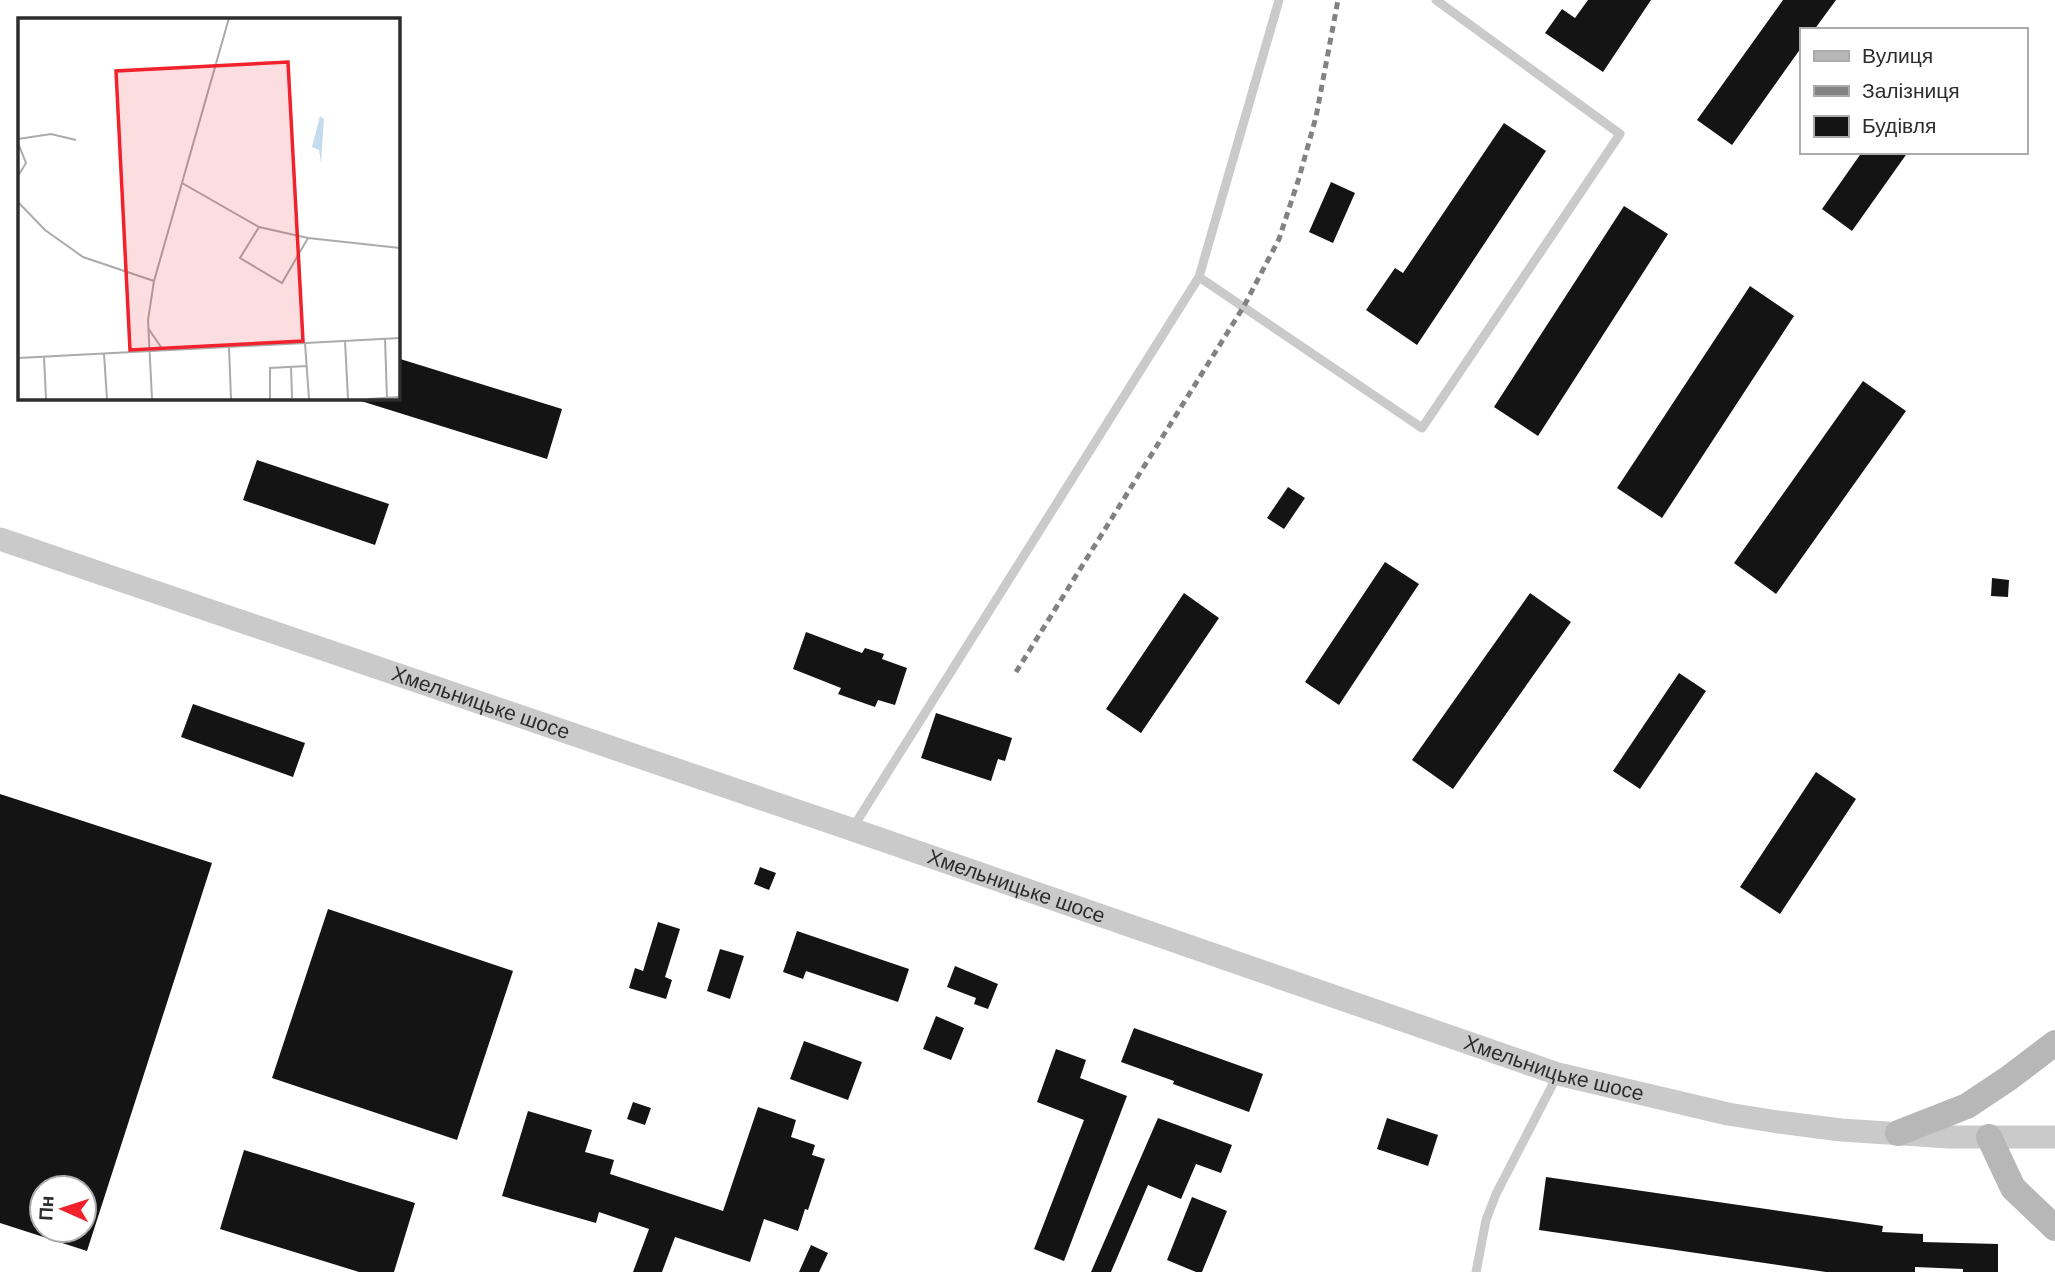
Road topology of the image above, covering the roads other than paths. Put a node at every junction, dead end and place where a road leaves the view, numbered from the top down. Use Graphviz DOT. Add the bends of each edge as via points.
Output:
graph roads {
  1 [pos="1279,0"];
  2 [pos="1436,0"];
  3 [pos="1199,277"];
  4 [pos="0,538"];
  5 [pos="852,830"];
  6 [pos="2055,1043"];
  7 [pos="1558,1074"];
  8 [pos="1898,1133"];
  9 [pos="1989,1137"];
  10 [pos="2055,1138"];
  11 [pos="2055,1228"];
  12 [pos="1476,1272"];
  1 -- 3 [label="lane"];
  2 -- 3 [label="lane" via="1620,134 1422,428"];
  3 -- 5 [label="lane"];
  4 -- 5 [label="street, Хмельницьке шосе"];
  5 -- 7 [label="street, Хмельницьке шосе"];
  6 -- 8 [label="main road" via="1967,1106"];
  7 -- 8 [label="street, Хмельницьке шосе" via="1728,1114"];
  7 -- 12 [label="lane" via="1496,1194"];
  8 -- 9 [label="street, Хмельницьке шосе"];
  9 -- 10 [label="street, Хмельницьке шосе"];
  9 -- 11 [label="main road" via="2013,1188"];
}
